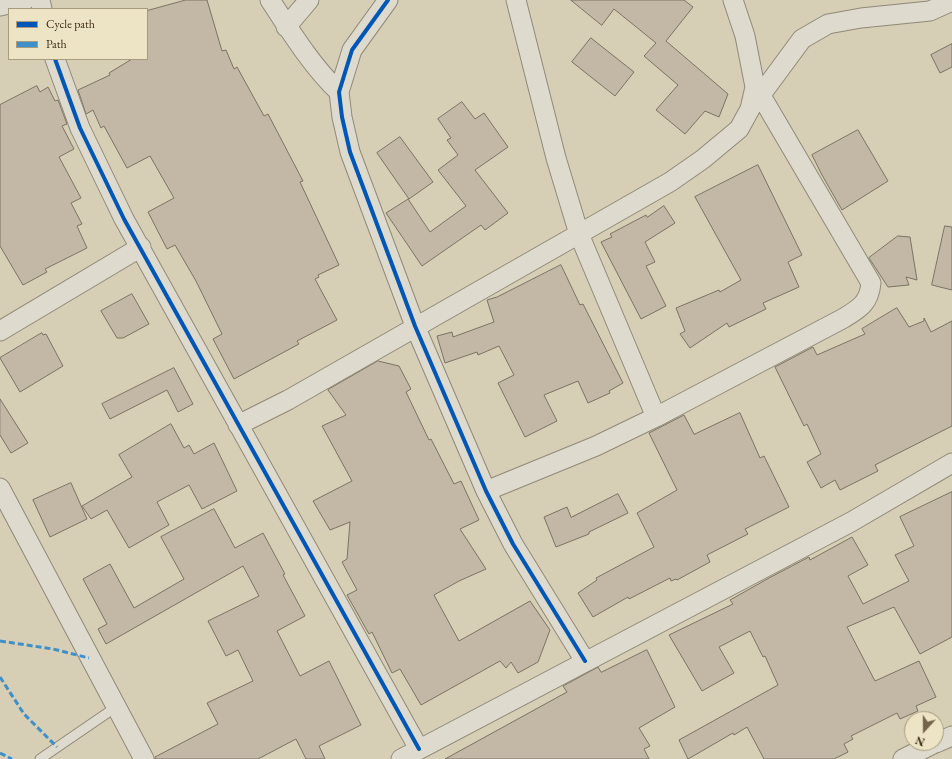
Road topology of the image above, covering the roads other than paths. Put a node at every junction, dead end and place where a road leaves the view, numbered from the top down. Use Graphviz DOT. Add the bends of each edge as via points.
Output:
graph roads {
  1 [pos="25,0"];
  2 [pos="270,0"];
  3 [pos="309,0"];
  4 [pos="388,0"];
  5 [pos="516,0"];
  6 [pos="733,0"];
  7 [pos="952,1"];
  8 [pos="0,6"];
  9 [pos="286,27"];
  10 [pos="55,60"];
  11 [pos="339,92"];
  12 [pos="755,102"];
  13 [pos="579,234"];
  14 [pos="141,247"];
  15 [pos="415,326"];
  16 [pos="0,331"];
  17 [pos="656,417"];
  18 [pos="238,425"];
  19 [pos="952,463"];
  20 [pos="0,488"];
  21 [pos="486,491"];
  22 [pos="585,661"];
  23 [pos="116,707"];
  24 [pos="419,749"];
  25 [pos="920,751"];
  26 [pos="40,759"];
  27 [pos="144,759"];
  28 [pos="401,759"];
  29 [pos="903,759"];
  1 -- 8 [label="street"];
  2 -- 9 [label="street"];
  3 -- 9 [label="street"];
  4 -- 11 [label="street" via="352,50"];
  5 -- 13 [label="street" via="556,158"];
  6 -- 12 [label="street" via="745,36 755,87"];
  7 -- 12 [label="street" via="930,11 828,24 802,39"];
  9 -- 11 [label="street" via="324,77"];
  10 -- 14 [label="street" via="80,128 124,219"];
  11 -- 15 [label="street" via="350,152"];
  12 -- 13 [label="street" via="739,129 703,159 670,182"];
  12 -- 17 [label="street" via="871,283 870,295 862,307 844,318"];
  13 -- 15 [label="street"];
  13 -- 17 [label="street"];
  14 -- 16 [label="street"];
  14 -- 18 [label="street"];
  15 -- 18 [label="street" via="288,400"];
  15 -- 21 [label="street"];
  17 -- 21 [label="street" via="596,446"];
  18 -- 24 [label="street"];
  19 -- 22 [label="street" via="851,522"];
  20 -- 23 [label="street"];
  21 -- 22 [label="street" via="513,544"];
  22 -- 24 [label="street"];
  23 -- 26 [label="lane"];
  23 -- 27 [label="street"];
  24 -- 28 [label="street"];
  25 -- 29 [label="street"];
}
